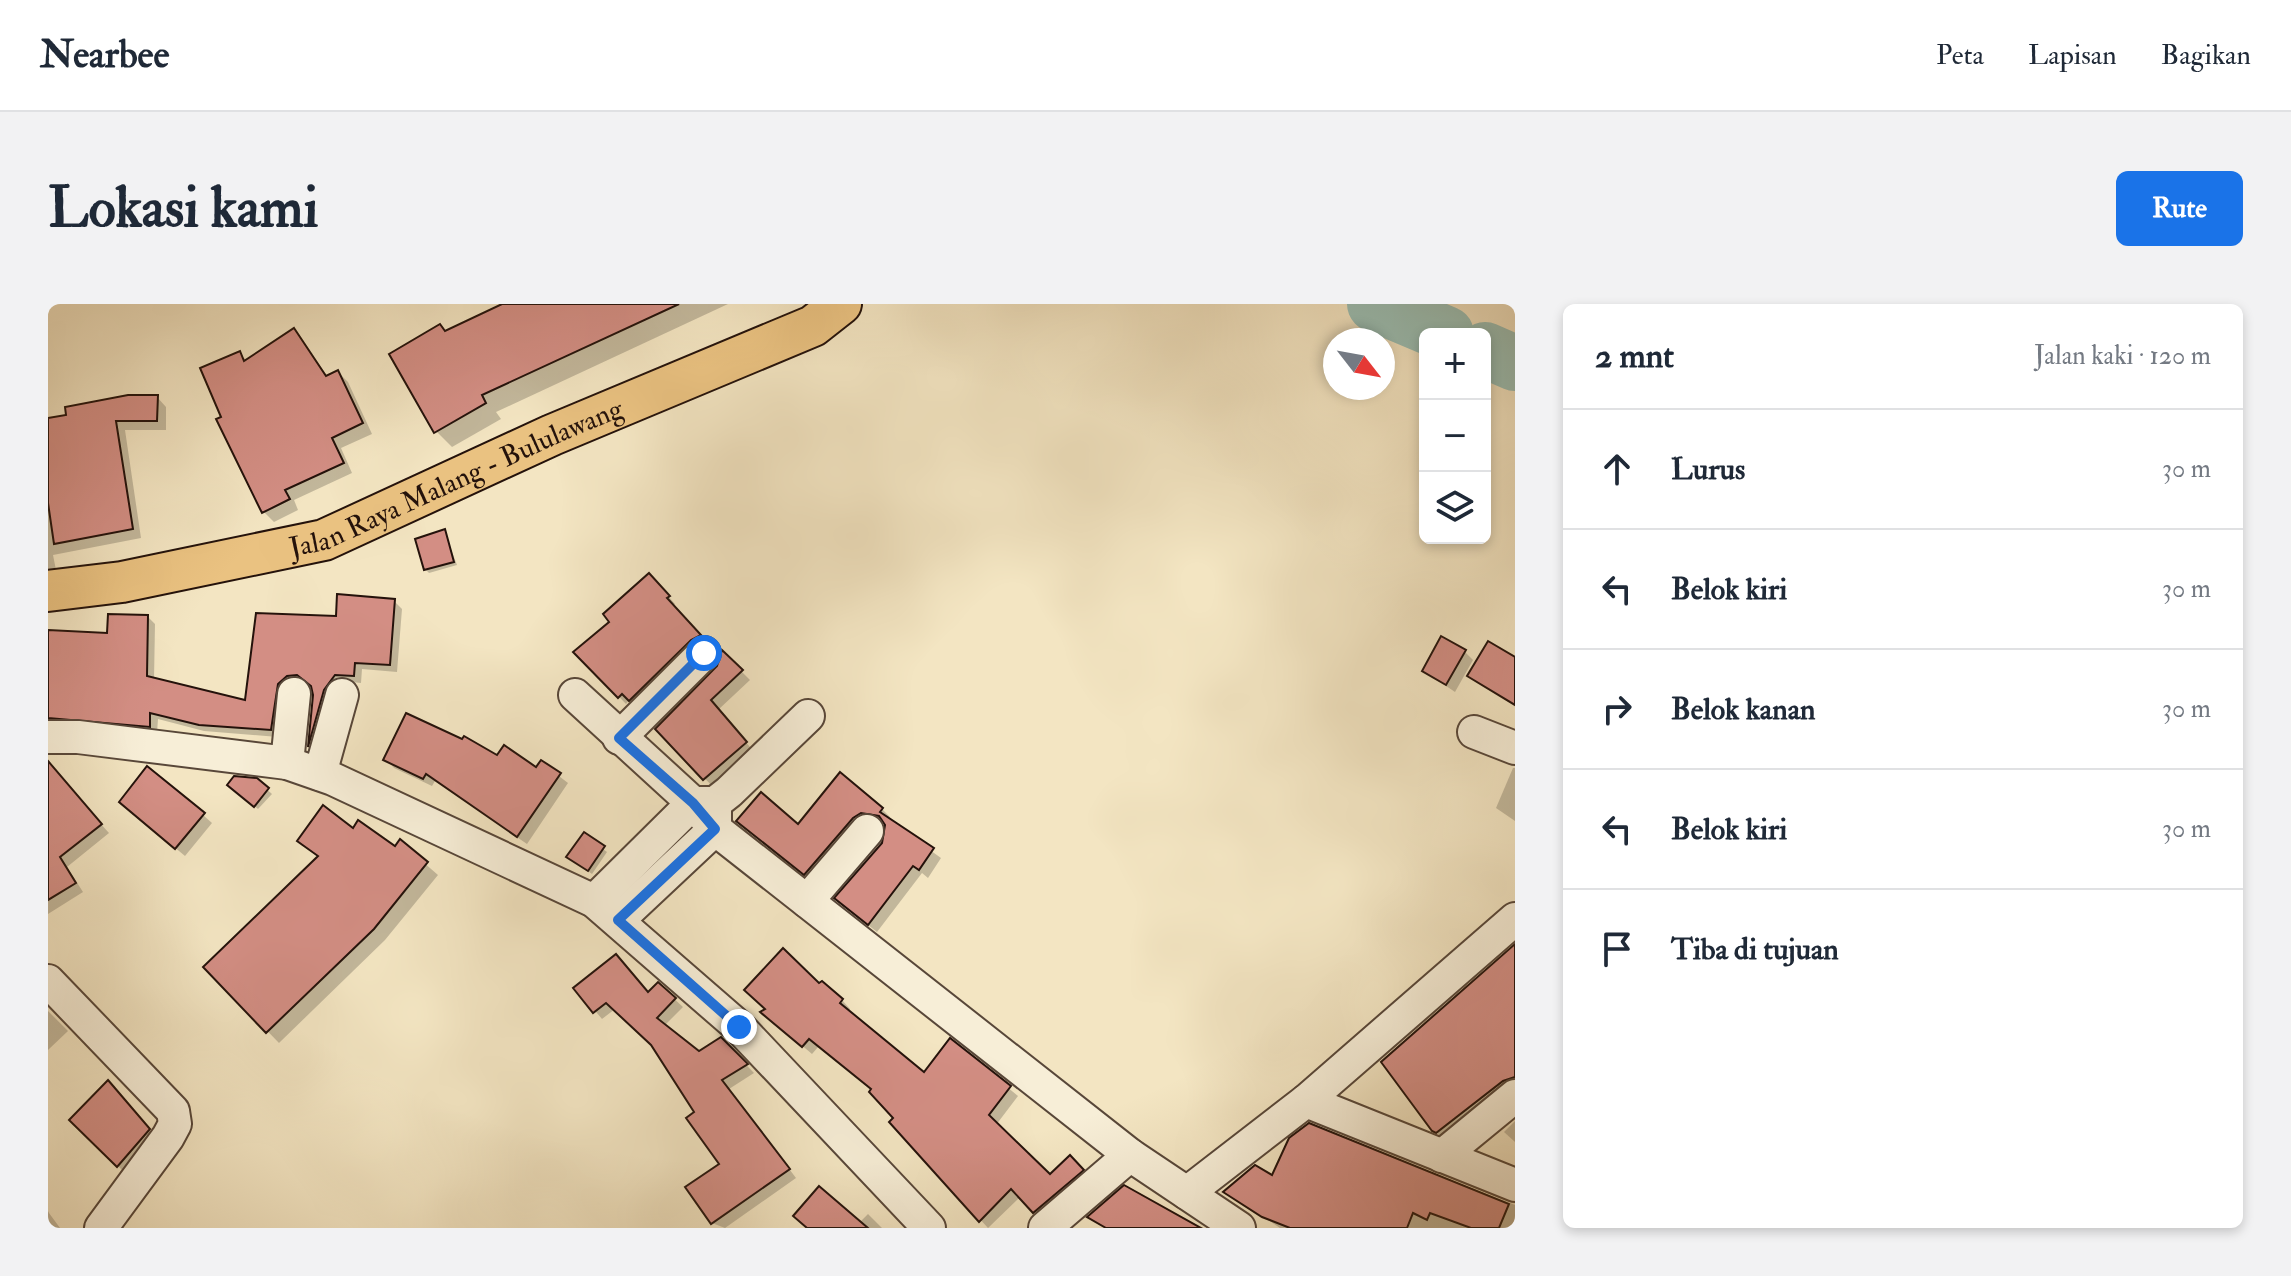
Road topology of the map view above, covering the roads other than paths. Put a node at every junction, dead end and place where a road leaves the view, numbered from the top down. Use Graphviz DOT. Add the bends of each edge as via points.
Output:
graph roads {
  1 [pos="841,304"];
  2 [pos="48,591"];
  3 [pos="704,653"];
  4 [pos="294,694"];
  5 [pos="342,695"];
  6 [pos="575,695"];
  7 [pos="808,716"];
  8 [pos="1474,732"];
  9 [pos="48,737"];
  10 [pos="619,738"];
  11 [pos="1515,748"];
  12 [pos="287,763"];
  13 [pos="320,774"];
  14 [pos="707,812"];
  15 [pos="867,831"];
  16 [pos="807,901"];
  17 [pos="606,910"];
  18 [pos="1515,919"];
  19 [pos="48,981"];
  20 [pos="1515,1096"];
  21 [pos="1306,1101"];
  22 [pos="1130,1155"];
  23 [pos="1442,1156"];
  24 [pos="1513,1183"];
  25 [pos="1187,1193"];
  26 [pos="101,1228"];
  27 [pos="929,1228"];
  28 [pos="1045,1228"];
  29 [pos="1239,1228"];
  1 -- 2 [label="main road, Jalan Raya Malang - Bululawang" via="813,326 552,435 324,540 122,582"];
  3 -- 10 [label="street"];
  4 -- 12 [label="street"];
  5 -- 13 [label="street"];
  6 -- 10 [label="street"];
  7 -- 14 [label="street"];
  8 -- 11 [label="street"];
  9 -- 12 [label="street"];
  10 -- 14 [label="street"];
  12 -- 13 [label="street"];
  13 -- 17 [label="street"];
  14 -- 16 [label="street"];
  14 -- 17 [label="street"];
  15 -- 16 [label="street"];
  16 -- 22 [label="street"];
  17 -- 27 [label="street" via="739,1027"];
  18 -- 21 [label="street"];
  19 -- 26 [label="street" via="173,1111 175,1124 168,1137"];
  20 -- 23 [label="street"];
  21 -- 23 [label="street"];
  21 -- 25 [label="street"];
  22 -- 25 [label="street"];
  22 -- 28 [label="street"];
  23 -- 24 [label="street"];
  25 -- 29 [label="street"];
}
